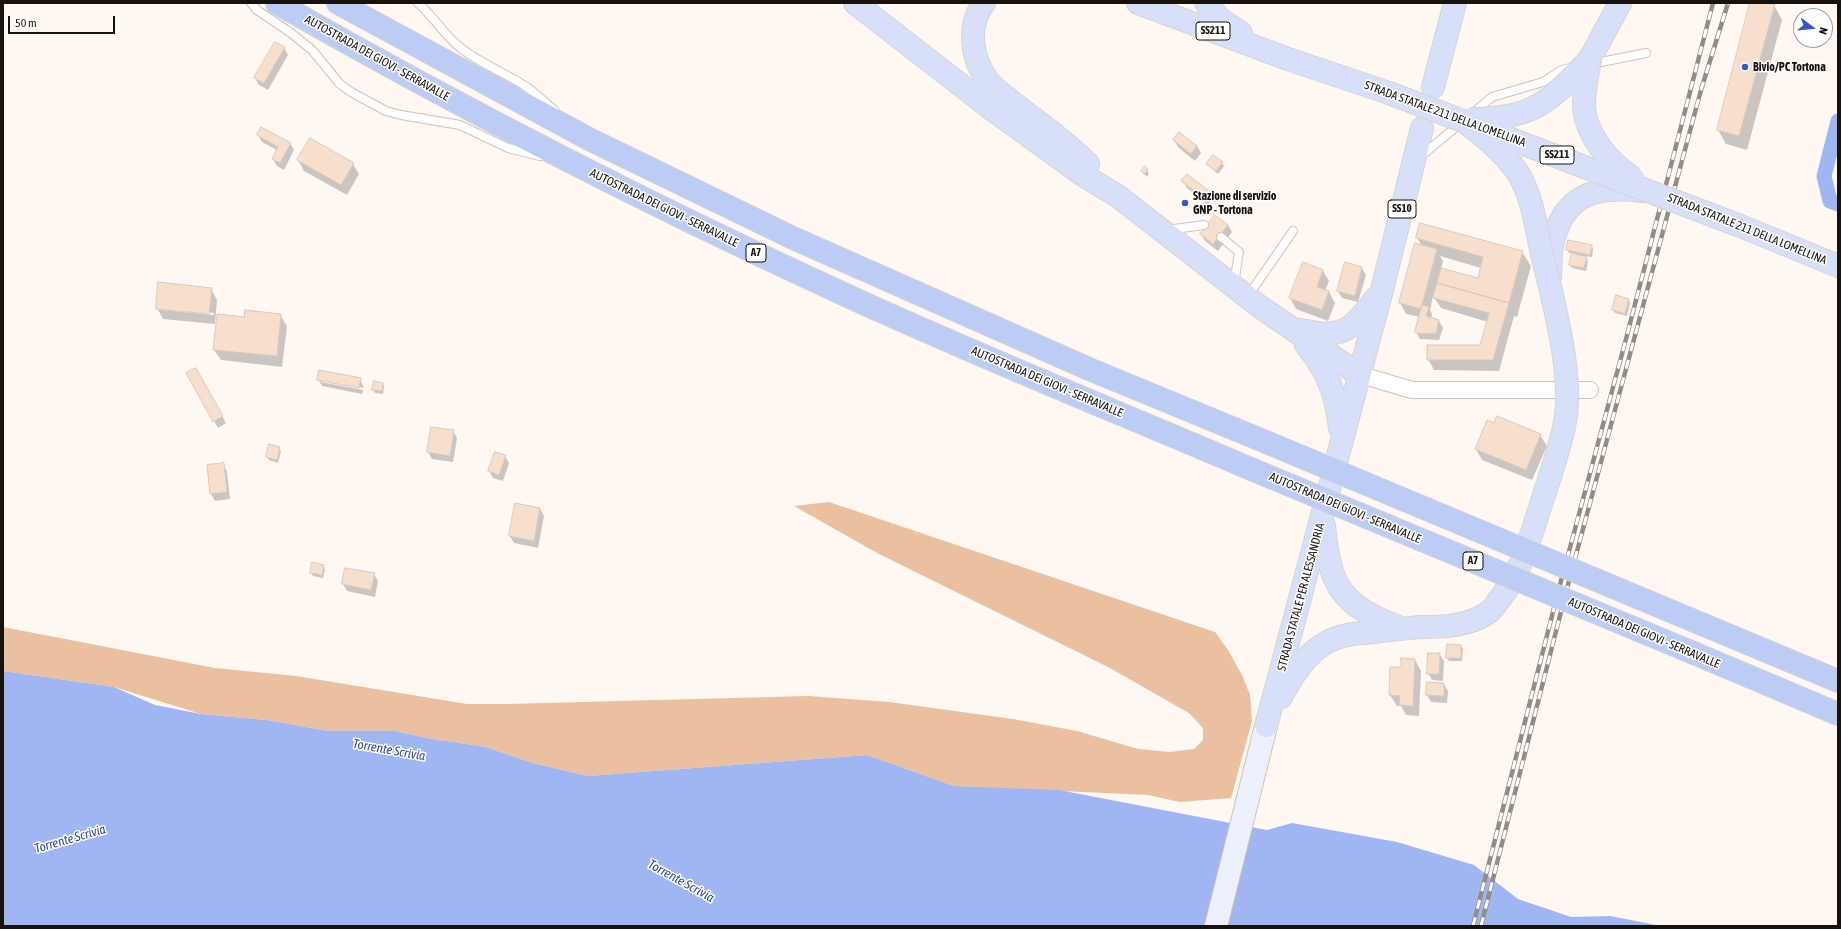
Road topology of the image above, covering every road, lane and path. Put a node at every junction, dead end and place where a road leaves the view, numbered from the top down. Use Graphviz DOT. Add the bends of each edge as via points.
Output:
graph roads {
  1 [pos="251,3"];
  2 [pos="277,3"];
  3 [pos="338,3"];
  4 [pos="418,3"];
  5 [pos="855,3"];
  6 [pos="984,3"];
  7 [pos="1138,3"];
  8 [pos="1206,3"];
  9 [pos="1444,3"];
  10 [pos="1455,3"];
  11 [pos="1620,3"];
  12 [pos="1646,53"];
  13 [pos="1440,58"];
  14 [pos="1590,58"];
  15 [pos="1288,59"];
  16 [pos="1433,87"];
  17 [pos="1461,119"];
  18 [pos="1422,128"];
  19 [pos="589,138"];
  20 [pos="1414,161"];
  21 [pos="577,166"];
  22 [pos="1654,192"];
  23 [pos="1119,197"];
  24 [pos="1204,225"];
  25 [pos="1162,230"];
  26 [pos="1293,231"];
  27 [pos="1221,237"];
  28 [pos="1838,266"];
  29 [pos="1550,286"];
  30 [pos="1382,290"];
  31 [pos="1240,292"];
  32 [pos="1293,328"];
  33 [pos="1358,374"];
  34 [pos="1590,390"];
  35 [pos="1342,438"];
  36 [pos="1323,513"];
  37 [pos="1401,628"];
  38 [pos="1838,681"];
  39 [pos="1838,714"];
  40 [pos="1266,726"];
  41 [pos="1216,926"];
  1 -- 21 [label="lane" via="312,50 340,84 386,111 460,124 508,148"];
  2 -- 21 [label="highway, AUTOSTRADA DEI GIOVI - SERRAVALLE / A7"];
  3 -- 19 [label="highway, A7"];
  4 -- 19 [label="lane" via="462,49 528,88"];
  5 -- 23 [label="main road" via="989,107 1080,173"];
  6 -- 23 [label="main road" via="974,28 973,48 980,68 990,83 1071,147"];
  7 -- 15 [label="main road, STRADA STATALE 211 DELLA LOMELLINA / SS211"];
  8 -- 15 [label="main road" via="1220,19 1237,31"];
  9 -- 13 [label="main road"];
  10 -- 13 [label="main road"];
  11 -- 14 [label="main road"];
  12 -- 20 [label="lane" via="1562,70 1543,82 1492,97"];
  13 -- 16 [label="main road"];
  14 -- 17 [label="main road, bridge" via="1544,103 1529,110 1496,118"];
  14 -- 22 [label="main road, bridge" via="1584,108 1588,125 1596,141 1616,165"];
  15 -- 17 [label="main road, STRADA STATALE 211 DELLA LOMELLINA / SS211, bridge"];
  17 -- 22 [label="main road, STRADA STATALE 211 DELLA LOMELLINA / SS211, bridge"];
  17 -- 29 [label="main road, bridge" via="1490,142 1518,173 1528,193 1536,220"];
  18 -- 20 [label="main road, STRADA STATALE PER ALESSANDRIA / SS10"];
  19 -- 38 [label="highway, A7, bridge" via="793,238 1082,366"];
  20 -- 30 [label="main road, STRADA STATALE PER ALESSANDRIA / SS10"];
  21 -- 39 [label="highway, AUTOSTRADA DEI GIOVI - SERRAVALLE / A7, bridge" via="840,292 1251,468"];
  22 -- 28 [label="main road, STRADA STATALE 211 DELLA LOMELLINA / SS211, bridge"];
  22 -- 29 [label="main road, bridge" via="1622,188 1602,189 1573,204 1557,228 1552,247"];
  23 -- 25 [label="main road"];
  24 -- 25 [label="lane"];
  25 -- 31 [label="main road"];
  26 -- 31 [label="lane"];
  27 -- 31 [label="lane" via="1239,252"];
  29 -- 37 [label="main road, bridge" via="1567,386 1566,415 1560,445 1522,560 1505,592 1490,611 1467,623"];
  30 -- 32 [label="main road" via="1357,322 1347,329 1327,335"];
  30 -- 33 [label="main road, STRADA STATALE PER ALESSANDRIA"];
  31 -- 32 [label="main road"];
  32 -- 33 [label="main road"];
  32 -- 35 [label="main road" via="1315,357 1331,385 1336,398"];
  33 -- 34 [label="street" via="1412,390"];
  33 -- 35 [label="main road, STRADA STATALE PER ALESSANDRIA"];
  35 -- 36 [label="main road, STRADA STATALE PER ALESSANDRIA"];
  36 -- 37 [label="main road" via="1330,568 1345,597 1365,613"];
  36 -- 40 [label="main road, STRADA STATALE PER ALESSANDRIA"];
  37 -- 40 [label="main road" via="1346,635 1327,642 1314,651 1292,678"];
  40 -- 41 [label="main road, STRADA STATALE PER ALESSANDRIA"];
}
